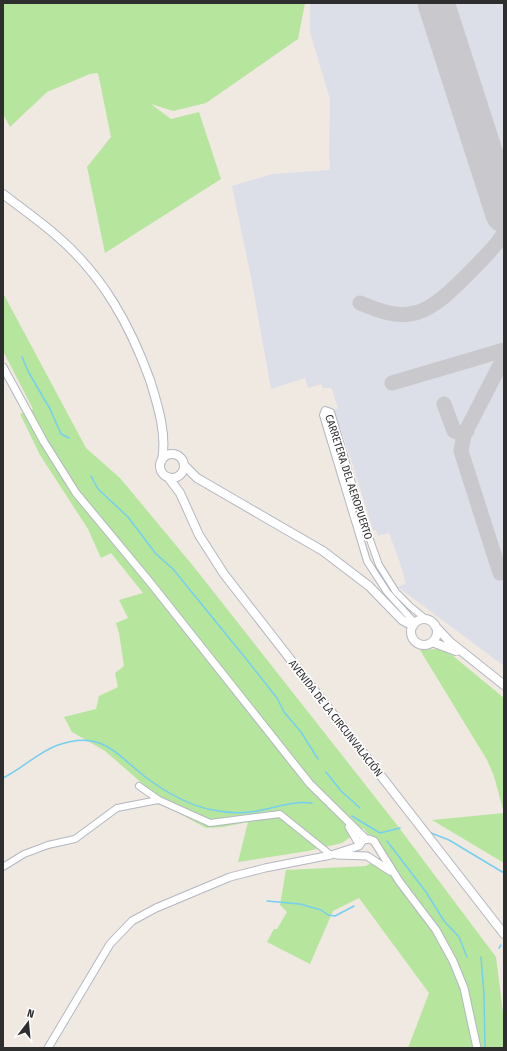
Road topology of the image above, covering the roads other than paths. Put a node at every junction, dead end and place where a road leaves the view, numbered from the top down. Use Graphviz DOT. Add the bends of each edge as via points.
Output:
graph roads {
  1 [pos="3,194"];
  2 [pos="3,367"];
  3 [pos="6,377"];
  4 [pos="165,438"];
  5 [pos="341,447"];
  6 [pos="334,450"];
  7 [pos="177,456"];
  8 [pos="162,460"];
  9 [pos="184,465"];
  10 [pos="180,475"];
  11 [pos="168,477"];
  12 [pos="197,478"];
  13 [pos="354,491"];
  14 [pos="347,493"];
  15 [pos="180,494"];
  16 [pos="367,533"];
  17 [pos="359,535"];
  18 [pos="399,618"];
  19 [pos="427,620"];
  20 [pos="414,625"];
  21 [pos="435,626"];
  22 [pos="413,637"];
  23 [pos="432,642"];
  24 [pos="471,659"];
  25 [pos="504,686"];
  26 [pos="139,786"];
  27 [pos="159,800"];
  28 [pos="341,816"];
  29 [pos="366,839"];
  30 [pos="359,845"];
  31 [pos="376,846"];
  32 [pos="331,855"];
  33 [pos="366,856"];
  34 [pos="3,867"];
  35 [pos="399,881"];
  36 [pos="504,934"];
  37 [pos="48,1048"];
  38 [pos="477,1048"];
  1 -- 4 [label="main road" via="68,246 94,273 115,304 143,361"];
  2 -- 3 [label="street"];
  3 -- 28 [label="street" via="76,493 150,581 276,741"];
  4 -- 7 [label="main road"];
  4 -- 8 [label="main road"];
  5 -- 6 [label="street"];
  5 -- 6 [label="street, CARRETERA DEL AEROPUERTO" via="331,412 325,410 323,415"];
  5 -- 13 [label="street, CARRETERA DEL AEROPUERTO"];
  6 -- 14 [label="street, CARRETERA DEL AEROPUERTO"];
  7 -- 8 [label="main road" via="171,455"];
  7 -- 9 [label="main road"];
  8 -- 11 [label="main road" via="161,469"];
  9 -- 10 [label="main road"];
  9 -- 12 [label="main road"];
  10 -- 11 [label="main road"];
  10 -- 12 [label="main road"];
  10 -- 15 [label="main road"];
  11 -- 15 [label="main road"];
  12 -- 18 [label="main road" via="323,551 369,586"];
  13 -- 14 [label="street"];
  13 -- 16 [label="street, CARRETERA DEL AEROPUERTO"];
  14 -- 17 [label="street, CARRETERA DEL AEROPUERTO"];
  15 -- 36 [label="main road, AVENIDA DE LA CIRCUNVALACIÓN" via="199,535 224,574"];
  16 -- 17 [label="street"];
  16 -- 19 [label="street, CARRETERA DEL AEROPUERTO" via="379,565 390,583 407,603"];
  17 -- 20 [label="street, CARRETERA DEL AEROPUERTO" via="370,567"];
  18 -- 20 [label="main road"];
  18 -- 22 [label="main road"];
  19 -- 20 [label="main road" via="420,620"];
  19 -- 21 [label="main road"];
  20 -- 22 [label="main road"];
  21 -- 23 [label="main road" via="436,636"];
  21 -- 24 [label="main road"];
  22 -- 23 [label="main road" via="421,644"];
  23 -- 24 [label="main road"];
  24 -- 25 [label="main road"];
  26 -- 27 [label="street"];
  27 -- 32 [label="street" via="210,823 280,814"];
  27 -- 34 [label="street" via="117,808 75,839 24,854"];
  28 -- 29 [label="street"];
  28 -- 30 [label="street"];
  29 -- 30 [label="street"];
  29 -- 31 [label="street" via="371,840"];
  30 -- 32 [label="street"];
  30 -- 33 [label="street" via="360,852"];
  31 -- 33 [label="street" via="375,852"];
  31 -- 35 [label="street"];
  32 -- 33 [label="street"];
  32 -- 37 [label="street" via="230,877 156,908 132,921 107,949"];
  33 -- 35 [label="street" via="382,864"];
  35 -- 38 [label="street" via="436,930 453,961 464,988"];
}
